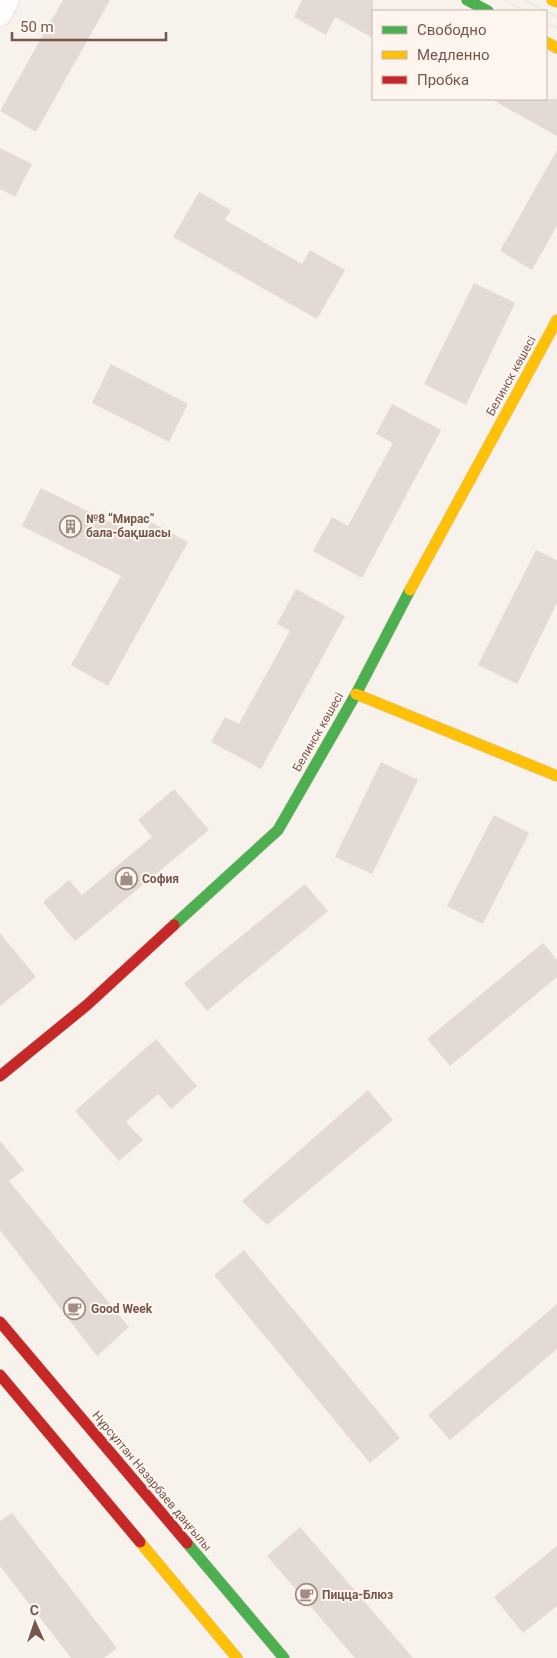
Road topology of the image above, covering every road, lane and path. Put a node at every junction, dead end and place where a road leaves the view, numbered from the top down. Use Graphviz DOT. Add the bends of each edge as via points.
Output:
graph roads {
  1 [pos="7,0"];
  2 [pos="467,0"];
  3 [pos="552,0"];
  4 [pos="557,2"];
  5 [pos="486,10"];
  6 [pos="0,14"];
  7 [pos="557,320"];
  8 [pos="356,694"];
  9 [pos="557,776"];
  10 [pos="0,1076"];
  11 [pos="0,1322"];
  12 [pos="0,1375"];
  13 [pos="237,1658"];
  14 [pos="284,1658"];
  1 -- 6 [label="street"];
  2 -- 5 [label="main road"];
  3 -- 4 [label="main road"];
  7 -- 8 [label="main road, Белинск көшесі" via="386,632"];
  8 -- 9 [label="main road"];
  8 -- 10 [label="main road, Белинск көшесі" via="278,830 87,1005"];
  11 -- 14 [label="main road, Нұрсұлтан Назарбаев даңғылы"];
  12 -- 13 [label="main road"];
}
